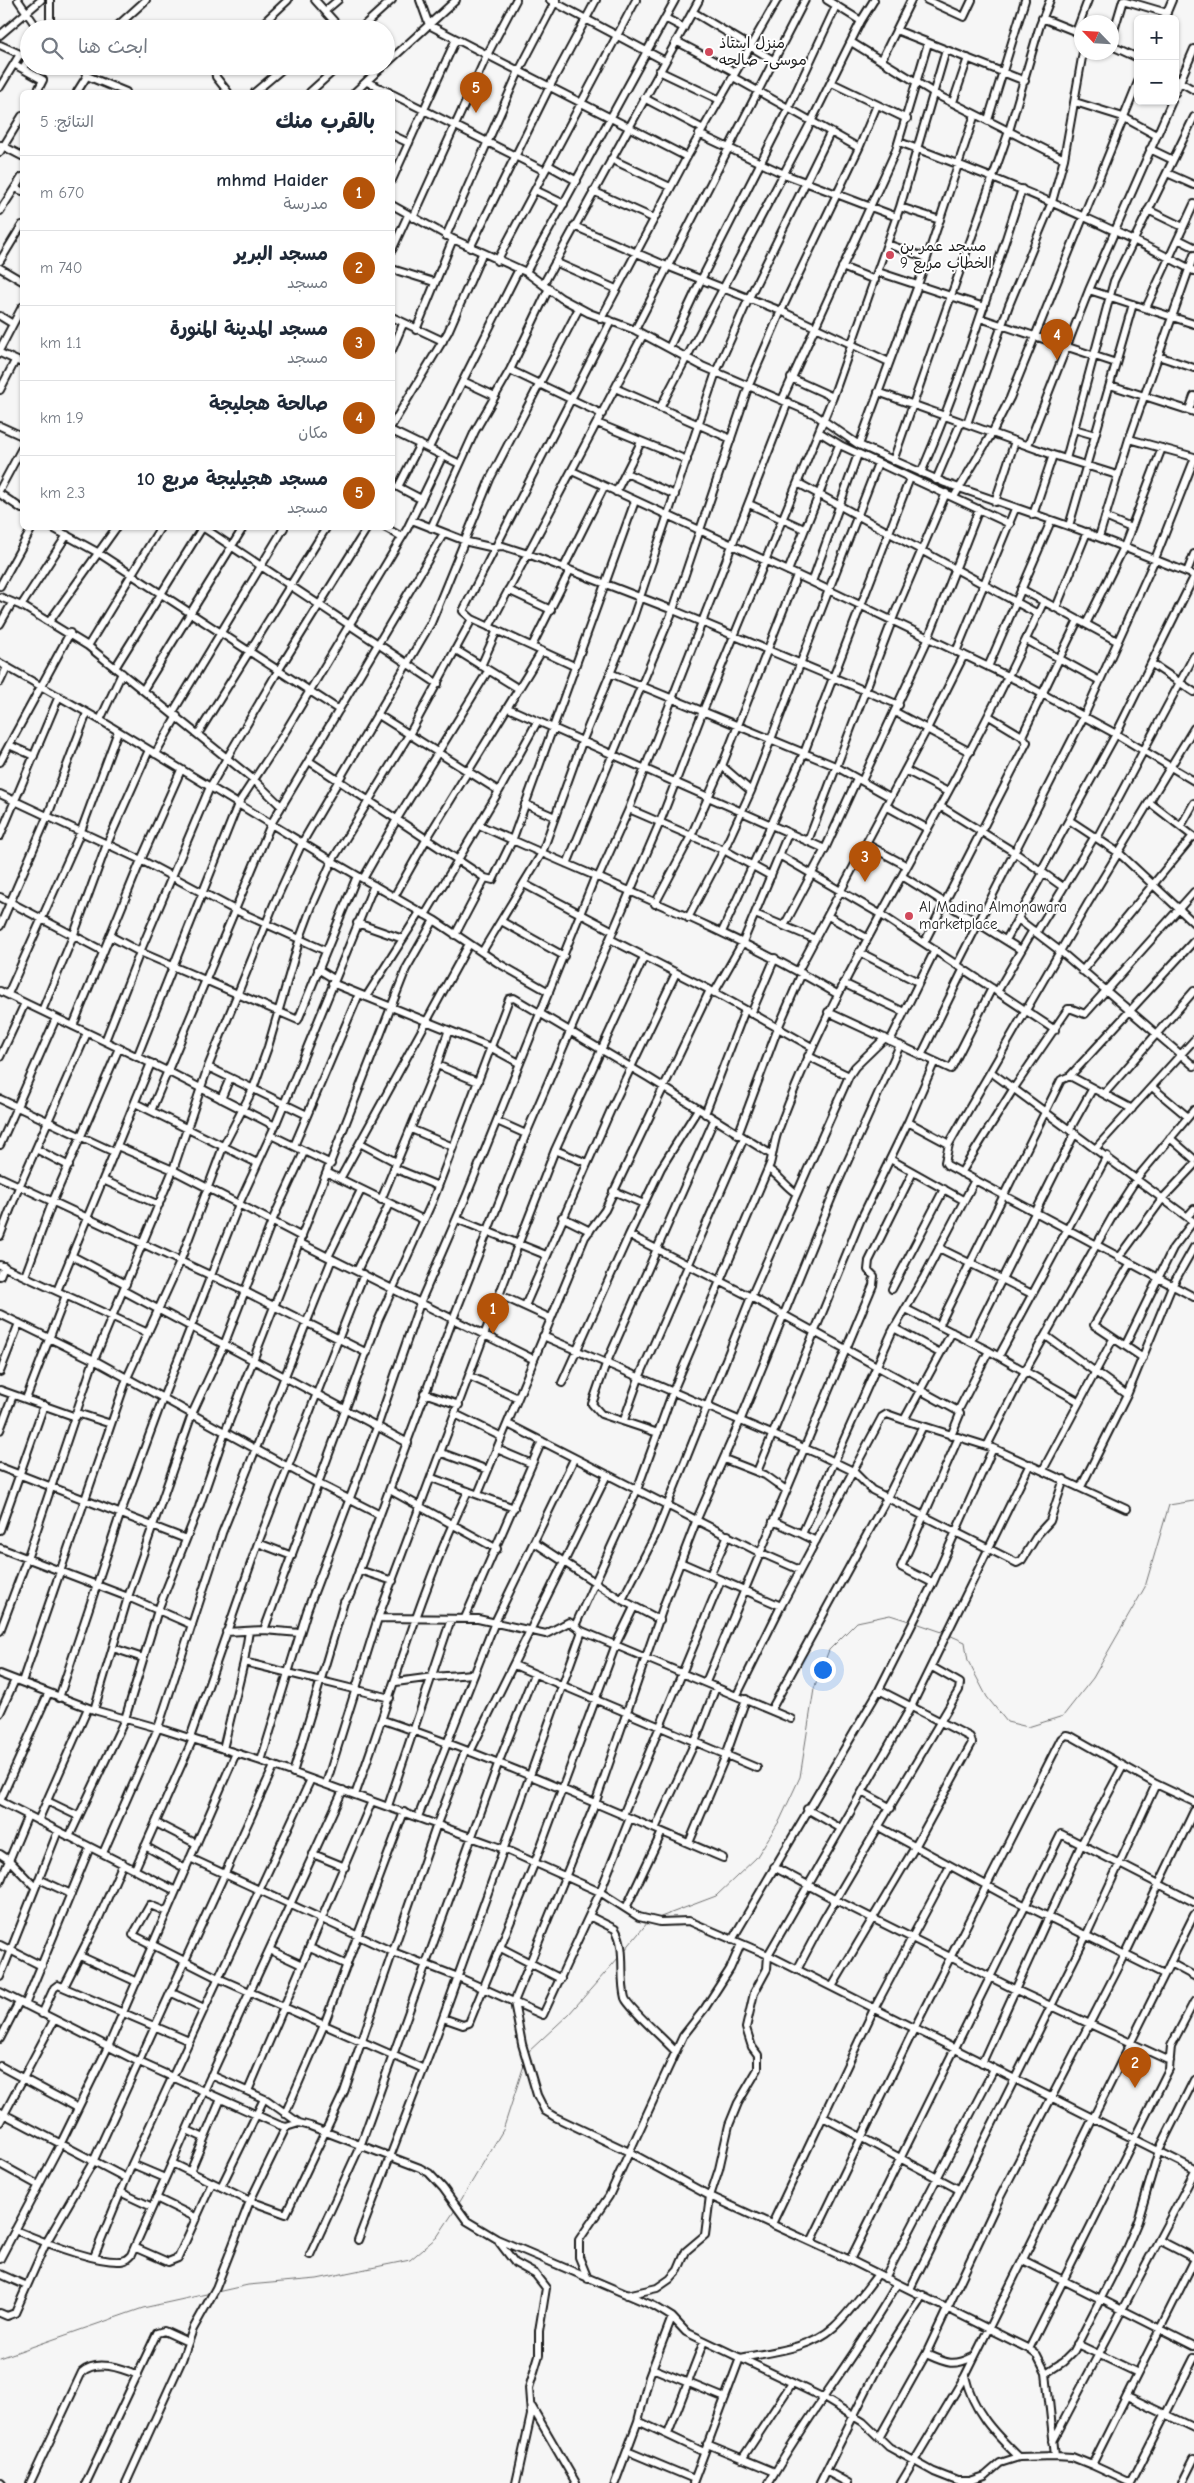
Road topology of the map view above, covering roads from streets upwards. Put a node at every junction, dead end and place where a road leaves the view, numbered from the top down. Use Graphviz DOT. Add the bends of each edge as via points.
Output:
graph roads {
  1 [pos="18,0"];
  2 [pos="41,0"];
  3 [pos="50,0"];
  4 [pos="146,0"];
  5 [pos="288,0"];
  6 [pos="315,0"];
  7 [pos="338,0"];
  8 [pos="392,0"];
  9 [pos="420,0"];
  10 [pos="456,0"];
  11 [pos="516,0"];
  12 [pos="596,0"];
  13 [pos="636,0"];
  14 [pos="675,0"];
  15 [pos="699,0"];
  16 [pos="777,0"];
  17 [pos="805,0"];
  18 [pos="827,0"];
  19 [pos="874,0"];
  20 [pos="911,0"];
  21 [pos="927,0"];
  22 [pos="972,0"];
  23 [pos="1025,0"];
  24 [pos="1050,0"];
  25 [pos="1088,0"];
  26 [pos="1122,0"];
  27 [pos="1172,0"];
  28 [pos="554,1"];
  29 [pos="940,3"];
  30 [pos="836,6"];
  31 [pos="27,11"];
  32 [pos="325,11"];
  33 [pos="693,12"];
  34 [pos="1084,15"];
  35 [pos="1118,15"];
  36 [pos="1162,15"];
  37 [pos="1165,15"];
  38 [pos="665,18"];
  39 [pos="1042,18"];
  40 [pos="586,19"];
  41 [pos="32,20"];
  42 [pos="50,20"];
  43 [pos="124,20"];
  44 [pos="267,20"];
  45 [pos="333,20"];
  46 [pos="370,20"];
  47 [pos="861,21"];
  48 [pos="429,25"];
  49 [pos="684,28"];
  50 [pos="896,30"];
  51 [pos="1074,31"];
  52 [pos="0,35"];
  53 [pos="617,35"];
  54 [pos="456,39"];
  55 [pos="676,41"];
  56 [pos="851,42"];
  57 [pos="928,43"];
  58 [pos="0,45"];
  59 [pos="750,46"];
  60 [pos="1119,49"];
  61 [pos="1194,49"];
  62 [pos="946,50"];
  63 [pos="647,51"];
  64 [pos="20,54"];
  65 [pos="487,55"];
  66 [pos="395,56"];
  67 [pos="1134,56"];
  68 [pos="968,58"];
  69 [pos="882,59"];
  70 [pos="774,60"];
  71 [pos="1082,60"];
  72 [pos="665,61"];
  73 [pos="14,64"];
  74 [pos="20,67"];
  75 [pos="519,71"];
  76 [pos="659,71"];
  77 [pos="1002,71"];
  78 [pos="35,75"];
  79 [pos="216,75"];
  80 [pos="276,75"];
  81 [pos="329,75"];
  82 [pos="373,75"];
  83 [pos="734,75"];
  84 [pos="87,76"];
  85 [pos="1179,78"];
  86 [pos="1025,81"];
  87 [pos="1179,81"];
  88 [pos="367,82"];
  89 [pos="918,82"];
  90 [pos="832,83"];
  91 [pos="550,86"];
  92 [pos="0,87"];
  93 [pos="38,90"];
  94 [pos="78,90"];
  95 [pos="121,90"];
  96 [pos="226,90"];
  97 [pos="258,90"];
  98 [pos="312,90"];
  99 [pos="357,90"];
  100 [pos="385,90"];
  101 [pos="1194,90"];
  102 [pos="758,92"];
  103 [pos="934,92"];
  104 [pos="1134,92"];
  105 [pos="395,96"];
  106 [pos="644,98"];
  107 [pos="720,100"];
  108 [pos="582,102"];
  109 [pos="953,102"];
  110 [pos="1075,102"];
  111 [pos="877,105"];
  112 [pos="1170,105"];
  113 [pos="788,109"];
  114 [pos="424,110"];
  115 [pos="975,114"];
  116 [pos="611,117"];
  117 [pos="1194,117"];
  118 [pos="1124,118"];
  119 [pos="20,119"];
  120 [pos="907,119"];
  121 [pos="988,120"];
  122 [pos="811,122"];
  123 [pos="456,125"];
  124 [pos="629,126"];
  125 [pos="1009,131"];
  126 [pos="701,132"];
  127 [pos="830,132"];
  128 [pos="1156,135"];
  129 [pos="395,136"];
  130 [pos="487,141"];
  131 [pos="899,142"];
  132 [pos="409,143"];
  133 [pos="1,148"];
  134 [pos="728,148"];
  135 [pos="859,148"];
  136 [pos="917,149"];
  137 [pos="1150,150"];
  138 [pos="20,155"];
  139 [pos="516,155"];
  140 [pos="686,157"];
  141 [pos="1064,158"];
  142 [pos="611,159"];
  143 [pos="1173,160"];
  144 [pos="761,164"];
  145 [pos="958,164"];
  146 [pos="547,168"];
  147 [pos="395,173"];
  148 [pos="1167,173"];
  149 [pos="784,174"];
  150 [pos="992,176"];
  151 [pos="20,180"];
  152 [pos="577,181"];
  153 [pos="806,183"];
  154 [pos="1194,185"];
  155 [pos="670,187"];
  156 [pos="15,188"];
  157 [pos="1022,189"];
  158 [pos="20,190"];
  159 [pos="535,190"];
  160 [pos="593,191"];
  161 [pos="838,195"];
  162 [pos="1052,202"];
  163 [pos="564,204"];
  164 [pos="1194,204"];
  165 [pos="395,207"];
  166 [pos="871,207"];
  167 [pos="900,207"];
  168 [pos="1148,210"];
  169 [pos="0,211"];
  170 [pos="1083,216"];
  171 [pos="411,217"];
  172 [pos="897,217"];
  173 [pos="654,218"];
  174 [pos="940,220"];
  175 [pos="574,226"];
  176 [pos="1183,227"];
  177 [pos="20,228"];
  178 [pos="1115,231"];
  179 [pos="446,236"];
  180 [pos="453,239"];
  181 [pos="1178,239"];
  182 [pos="1133,240"];
  183 [pos="887,244"];
  184 [pos="395,245"];
  185 [pos="1194,247"];
  186 [pos="470,248"];
  187 [pos="635,252"];
  188 [pos="482,254"];
  189 [pos="1194,255"];
  190 [pos="928,258"];
  191 [pos="1169,258"];
  192 [pos="0,261"];
  193 [pos="497,261"];
  194 [pos="555,262"];
  195 [pos="667,266"];
  196 [pos="842,267"];
  197 [pos="0,268"];
  198 [pos="519,269"];
  199 [pos="395,270"];
  200 [pos="1192,270"];
  201 [pos="526,272"];
  202 [pos="878,272"];
  203 [pos="20,280"];
  204 [pos="701,280"];
  205 [pos="875,280"];
  206 [pos="434,282"];
  207 [pos="546,285"];
  208 [pos="918,285"];
  209 [pos="723,288"];
  210 [pos="616,289"];
  211 [pos="1089,290"];
  212 [pos="952,296"];
  213 [pos="1110,296"];
  214 [pos="749,298"];
  215 [pos="1133,304"];
  216 [pos="984,307"];
  217 [pos="579,308"];
  218 [pos="1146,308"];
  219 [pos="20,311"];
  220 [pos="782,311"];
  221 [pos="0,316"];
  222 [pos="1173,316"];
  223 [pos="601,318"];
  224 [pos="980,318"];
  225 [pos="395,320"];
  226 [pos="611,321"];
  227 [pos="13,324"];
  228 [pos="404,324"];
  229 [pos="1194,324"];
  230 [pos="1002,325"];
  231 [pos="814,326"];
  232 [pos="416,330"];
  233 [pos="635,330"];
  234 [pos="643,335"];
  235 [pos="1034,335"];
  236 [pos="443,341"];
  237 [pos="395,344"];
  238 [pos="853,344"];
  239 [pos="1066,346"];
  240 [pos="669,348"];
  241 [pos="0,349"];
  242 [pos="0,353"];
  243 [pos="1095,355"];
  244 [pos="1158,356"];
  245 [pos="687,358"];
  246 [pos="15,360"];
  247 [pos="20,362"];
  248 [pos="890,362"];
  249 [pos="1116,363"];
  250 [pos="1194,368"];
  251 [pos="510,370"];
  252 [pos="716,372"];
  253 [pos="792,378"];
  254 [pos="463,381"];
  255 [pos="539,384"];
  256 [pos="749,385"];
  257 [pos="1110,385"];
  258 [pos="615,388"];
  259 [pos="0,390"];
  260 [pos="878,392"];
  261 [pos="494,396"];
  262 [pos="1144,396"];
  263 [pos="1194,396"];
  264 [pos="833,397"];
  265 [pos="571,398"];
  266 [pos="785,401"];
  267 [pos="913,405"];
  268 [pos="660,408"];
  269 [pos="1191,411"];
  270 [pos="602,414"];
  271 [pos="946,416"];
  272 [pos="395,420"];
  273 [pos="824,421"];
  274 [pos="596,423"];
  275 [pos="964,423"];
  276 [pos="698,425"];
  277 [pos="0,426"];
  278 [pos="1074,428"];
  279 [pos="395,432"];
  280 [pos="819,432"];
  281 [pos="992,433"];
  282 [pos="1095,434"];
  283 [pos="20,435"];
  284 [pos="731,439"];
  285 [pos="1129,439"];
  286 [pos="1015,441"];
  287 [pos="641,442"];
  288 [pos="420,444"];
  289 [pos="839,445"];
  290 [pos="859,445"];
  291 [pos="1028,445"];
  292 [pos="429,448"];
  293 [pos="1162,448"];
  294 [pos="20,452"];
  295 [pos="858,454"];
  296 [pos="443,455"];
  297 [pos="1053,455"];
  298 [pos="1194,458"];
  299 [pos="1066,459"];
  300 [pos="687,460"];
  301 [pos="893,461"];
  302 [pos="878,463"];
  303 [pos="460,464"];
  304 [pos="902,465"];
  305 [pos="1087,466"];
  306 [pos="572,471"];
  307 [pos="897,472"];
  308 [pos="626,473"];
  309 [pos="920,473"];
  310 [pos="1117,475"];
  311 [pos="910,478"];
  312 [pos="936,480"];
  313 [pos="798,483"];
  314 [pos="604,486"];
  315 [pos="0,489"];
  316 [pos="959,489"];
  317 [pos="616,492"];
  318 [pos="946,493"];
  319 [pos="0,494"];
  320 [pos="818,494"];
  321 [pos="675,495"];
  322 [pos="954,497"];
  323 [pos="421,499"];
  324 [pos="635,501"];
  325 [pos="995,502"];
  326 [pos="749,504"];
  327 [pos="839,506"];
  328 [pos="20,508"];
  329 [pos="978,509"];
  330 [pos="1015,509"];
  331 [pos="1033,515"];
  332 [pos="668,516"];
  333 [pos="858,516"];
  334 [pos="1104,517"];
  335 [pos="412,520"];
  336 [pos="783,520"];
  337 [pos="1051,520"];
  338 [pos="1010,524"];
  339 [pos="1069,526"];
  340 [pos="431,528"];
  341 [pos="1131,528"];
  342 [pos="804,529"];
  343 [pos="31,530"];
  344 [pos="60,530"];
  345 [pos="114,530"];
  346 [pos="159,530"];
  347 [pos="202,530"];
  348 [pos="206,530"];
  349 [pos="242,530"];
  350 [pos="283,530"];
  351 [pos="325,530"];
  352 [pos="366,530"];
  353 [pos="390,530"];
  354 [pos="699,530"];
  355 [pos="890,532"];
  356 [pos="1086,532"];
  357 [pos="444,533"];
  358 [pos="67,535"];
  359 [pos="402,537"];
  360 [pos="1098,537"];
  361 [pos="463,541"];
  362 [pos="733,545"];
  363 [pos="231,547"];
  364 [pos="494,547"];
  365 [pos="1124,547"];
  366 [pos="922,551"];
  367 [pos="97,552"];
  368 [pos="528,554"];
  369 [pos="1194,554"];
  370 [pos="1155,559"];
  371 [pos="766,560"];
  372 [pos="261,567"];
  373 [pos="955,568"];
  374 [pos="567,569"];
  375 [pos="788,571"];
  376 [pos="1187,572"];
  377 [pos="130,574"];
  378 [pos="797,575"];
  379 [pos="1194,576"];
  380 [pos="812,582"];
  381 [pos="606,584"];
  382 [pos="985,585"];
  383 [pos="0,586"];
  384 [pos="290,587"];
  385 [pos="1021,589"];
  386 [pos="508,590"];
  387 [pos="829,590"];
  388 [pos="160,595"];
  389 [pos="0,597"];
  390 [pos="640,598"];
  391 [pos="1044,601"];
  392 [pos="12,602"];
  393 [pos="1016,602"];
  394 [pos="319,605"];
  395 [pos="21,606"];
  396 [pos="862,606"];
  397 [pos="1056,608"];
  398 [pos="550,610"];
  399 [pos="673,610"];
  400 [pos="190,614"];
  401 [pos="1038,614"];
  402 [pos="472,619"];
  403 [pos="892,620"];
  404 [pos="1078,620"];
  405 [pos="49,622"];
  406 [pos="701,623"];
  407 [pos="0,624"];
  408 [pos="1086,624"];
  409 [pos="348,625"];
  410 [pos="489,626"];
  411 [pos="497,630"];
  412 [pos="70,633"];
  413 [pos="220,634"];
  414 [pos="734,636"];
  415 [pos="928,639"];
  416 [pos="1026,640"];
  417 [pos="1117,641"];
  418 [pos="379,645"];
  419 [pos="88,646"];
  420 [pos="532,646"];
  421 [pos="456,650"];
  422 [pos="768,650"];
  423 [pos="542,651"];
  424 [pos="956,652"];
  425 [pos="250,653"];
  426 [pos="964,655"];
  427 [pos="1194,656"];
  428 [pos="1059,657"];
  429 [pos="800,663"];
  430 [pos="0,664"];
  431 [pos="407,664"];
  432 [pos="1152,664"];
  433 [pos="481,666"];
  434 [pos="574,666"];
  435 [pos="988,666"];
  436 [pos="7,667"];
  437 [pos="115,668"];
  438 [pos="278,671"];
  439 [pos="488,671"];
  440 [pos="122,673"];
  441 [pos="610,673"];
  442 [pos="834,676"];
  443 [pos="1009,677"];
  444 [pos="1100,681"];
  445 [pos="0,682"];
  446 [pos="1180,683"];
  447 [pos="438,684"];
  448 [pos="41,686"];
  449 [pos="642,686"];
  450 [pos="143,690"];
  451 [pos="519,690"];
  452 [pos="866,690"];
  453 [pos="310,692"];
  454 [pos="1194,692"];
  455 [pos="1042,693"];
  456 [pos="59,696"];
  457 [pos="671,698"];
  458 [pos="508,708"];
  459 [pos="897,708"];
  460 [pos="339,710"];
  461 [pos="703,711"];
  462 [pos="87,712"];
  463 [pos="175,714"];
  464 [pos="377,714"];
  465 [pos="989,716"];
  466 [pos="1084,716"];
  467 [pos="100,720"];
  468 [pos="537,722"];
  469 [pos="738,726"];
  470 [pos="1194,728"];
  471 [pos="552,729"];
  472 [pos="927,729"];
  473 [pos="118,731"];
  474 [pos="410,733"];
  475 [pos="198,734"];
  476 [pos="1116,734"];
  477 [pos="1022,736"];
  478 [pos="772,739"];
  479 [pos="582,742"];
  480 [pos="9,745"];
  481 [pos="1144,751"];
  482 [pos="152,752"];
  483 [pos="439,752"];
  484 [pos="970,752"];
  485 [pos="804,753"];
  486 [pos="34,756"];
  487 [pos="613,756"];
  488 [pos="227,758"];
  489 [pos="309,761"];
  490 [pos="0,762"];
  491 [pos="722,766"];
  492 [pos="837,767"];
  493 [pos="1170,767"];
  494 [pos="181,770"];
  495 [pos="643,770"];
  496 [pos="905,770"];
  497 [pos="469,771"];
  498 [pos="254,780"];
  499 [pos="860,780"];
  500 [pos="338,781"];
  501 [pos="1194,781"];
  502 [pos="674,783"];
  503 [pos="210,787"];
  504 [pos="499,791"];
  505 [pos="751,791"];
  506 [pos="948,792"];
  507 [pos="0,794"];
  508 [pos="708,798"];
  509 [pos="890,798"];
  510 [pos="15,800"];
  511 [pos="368,800"];
  512 [pos="1149,802"];
  513 [pos="1194,803"];
  514 [pos="238,804"];
  515 [pos="525,804"];
  516 [pos="280,806"];
  517 [pos="886,806"];
  518 [pos="940,806"];
  519 [pos="629,809"];
  520 [pos="742,813"];
  521 [pos="48,815"];
  522 [pos="555,817"];
  523 [pos="397,819"];
  524 [pos="1069,820"];
  525 [pos="660,822"];
  526 [pos="271,824"];
  527 [pos="479,826"];
  528 [pos="1181,826"];
  529 [pos="772,827"];
  530 [pos="928,829"];
  531 [pos="81,831"];
  532 [pos="982,832"];
  533 [pos="788,834"];
  534 [pos="0,836"];
  535 [pos="690,836"];
  536 [pos="1193,836"];
  537 [pos="1096,837"];
  538 [pos="426,840"];
  539 [pos="512,841"];
  540 [pos="808,841"];
  541 [pos="302,843"];
  542 [pos="107,844"];
  543 [pos="866,844"];
  544 [pos="826,849"];
  545 [pos="724,850"];
  546 [pos="1014,852"];
  547 [pos="542,853"];
  548 [pos="1119,853"];
  549 [pos="779,855"];
  550 [pos="140,860"];
  551 [pos="458,860"];
  552 [pos="332,861"];
  553 [pos="567,864"];
  554 [pos="907,866"];
  555 [pos="754,867"];
  556 [pos="1042,872"];
  557 [pos="812,873"];
  558 [pos="172,876"];
  559 [pos="771,876"];
  560 [pos="902,876"];
  561 [pos="596,877"];
  562 [pos="360,878"];
  563 [pos="485,878"];
  564 [pos="524,884"];
  565 [pos="1153,884"];
  566 [pos="374,885"];
  567 [pos="1063,887"];
  568 [pos="841,891"];
  569 [pos="202,892"];
  570 [pos="629,892"];
  571 [pos="1194,892"];
  572 [pos="0,897"];
  573 [pos="394,897"];
  574 [pos="945,901"];
  575 [pos="10,902"];
  576 [pos="655,904"];
  577 [pos="1179,908"];
  578 [pos="233,910"];
  579 [pos="422,913"];
  580 [pos="755,914"];
  581 [pos="880,914"];
  582 [pos="580,916"];
  583 [pos="828,916"];
  584 [pos="42,918"];
  585 [pos="688,918"];
  586 [pos="1018,919"];
  587 [pos="434,920"];
  588 [pos="501,921"];
  589 [pos="979,922"];
  590 [pos="1194,922"];
  591 [pos="358,923"];
  592 [pos="266,924"];
  593 [pos="0,926"];
  594 [pos="784,926"];
  595 [pos="613,931"];
  596 [pos="1034,931"];
  597 [pos="722,932"];
  598 [pos="74,934"];
  599 [pos="454,935"];
  600 [pos="110,936"];
  601 [pos="300,938"];
  602 [pos="867,938"];
  603 [pos="403,939"];
  604 [pos="610,939"];
  605 [pos="815,939"];
  606 [pos="1006,940"];
  607 [pos="1194,941"];
  608 [pos="743,942"];
  609 [pos="924,943"];
  610 [pos="469,944"];
  611 [pos="935,950"];
  612 [pos="1020,950"];
  613 [pos="103,951"];
  614 [pos="326,951"];
  615 [pos="1060,951"];
  616 [pos="140,952"];
  617 [pos="482,952"];
  618 [pos="859,952"];
  619 [pos="564,956"];
  620 [pos="644,957"];
  621 [pos="776,958"];
  622 [pos="957,965"];
  623 [pos="174,966"];
  624 [pos="318,968"];
  625 [pos="963,970"];
  626 [pos="1082,970"];
  627 [pos="800,972"];
  628 [pos="676,973"];
  629 [pos="207,980"];
  630 [pos="333,981"];
  631 [pos="918,982"];
  632 [pos="843,983"];
  633 [pos="994,990"];
  634 [pos="1106,990"];
  635 [pos="0,991"];
  636 [pos="1194,991"];
  637 [pos="549,992"];
  638 [pos="712,992"];
  639 [pos="8,994"];
  640 [pos="238,994"];
  641 [pos="359,994"];
  642 [pos="837,994"];
  643 [pos="366,997"];
  644 [pos="25,1003"];
  645 [pos="392,1008"];
  646 [pos="744,1010"];
  647 [pos="42,1011"];
  648 [pos="277,1011"];
  649 [pos="1026,1011"];
  650 [pos="1130,1011"];
  651 [pos="828,1012"];
  652 [pos="904,1012"];
  653 [pos="540,1014"];
  654 [pos="751,1014"];
  655 [pos="56,1018"];
  656 [pos="426,1022"];
  657 [pos="73,1026"];
  658 [pos="778,1028"];
  659 [pos="1055,1030"];
  660 [pos="448,1032"];
  661 [pos="569,1032"];
  662 [pos="87,1033"];
  663 [pos="1156,1034"];
  664 [pos="888,1039"];
  665 [pos="1194,1040"];
  666 [pos="105,1041"];
  667 [pos="900,1045"];
  668 [pos="490,1047"];
  669 [pos="812,1047"];
  670 [pos="119,1048"];
  671 [pos="601,1050"];
  672 [pos="1180,1055"];
  673 [pos="0,1056"];
  674 [pos="808,1056"];
  675 [pos="921,1056"];
  676 [pos="137,1057"];
  677 [pos="151,1063"];
  678 [pos="934,1063"];
  679 [pos="519,1064"];
  680 [pos="437,1065"];
  681 [pos="1194,1066"];
  682 [pos="208,1067"];
  683 [pos="632,1068"];
  684 [pos="166,1071"];
  685 [pos="991,1072"];
  686 [pos="849,1076"];
  687 [pos="1070,1076"];
  688 [pos="230,1078"];
  689 [pos="478,1082"];
  690 [pos="1152,1087"];
  691 [pos="665,1088"];
  692 [pos="1014,1088"];
  693 [pos="1093,1088"];
  694 [pos="200,1089"];
  695 [pos="252,1089"];
  696 [pos="1104,1094"];
  697 [pos="0,1099"];
  698 [pos="221,1099"];
  699 [pos="135,1103"];
  700 [pos="284,1104"];
  701 [pos="17,1107"];
  702 [pos="698,1109"];
  703 [pos="1132,1109"];
  704 [pos="243,1110"];
  705 [pos="1194,1110"];
  706 [pos="151,1111"];
  707 [pos="1044,1111"];
  708 [pos="705,1114"];
  709 [pos="307,1115"];
  710 [pos="1188,1117"];
  711 [pos="714,1120"];
  712 [pos="497,1121"];
  713 [pos="49,1122"];
  714 [pos="908,1122"];
  715 [pos="275,1126"];
  716 [pos="186,1129"];
  717 [pos="411,1129"];
  718 [pos="1072,1131"];
  719 [pos="526,1134"];
  720 [pos="270,1135"];
  721 [pos="741,1136"];
  722 [pos="81,1138"];
  723 [pos="1170,1138"];
  724 [pos="360,1143"];
  725 [pos="949,1144"];
  726 [pos="0,1145"];
  727 [pos="294,1146"];
  728 [pos="453,1147"];
  729 [pos="223,1148"];
  730 [pos="1096,1148"];
  731 [pos="36,1149"];
  732 [pos="116,1149"];
  733 [pos="555,1150"];
  734 [pos="304,1152"];
  735 [pos="772,1155"];
  736 [pos="1107,1156"];
  737 [pos="1194,1158"];
  738 [pos="890,1159"];
  739 [pos="587,1163"];
  740 [pos="257,1164"];
  741 [pos="332,1164"];
  742 [pos="395,1165"];
  743 [pos="1194,1165"];
  744 [pos="68,1166"];
  745 [pos="768,1169"];
  746 [pos="173,1170"];
  747 [pos="913,1172"];
  748 [pos="328,1173"];
  749 [pos="961,1173"];
  750 [pos="0,1177"];
  751 [pos="1136,1178"];
  752 [pos="340,1179"];
  753 [pos="104,1180"];
  754 [pos="974,1180"];
  755 [pos="19,1186"];
  756 [pos="438,1186"];
  757 [pos="207,1188"];
  758 [pos="944,1189"];
  759 [pos="361,1190"];
  760 [pos="613,1191"];
  761 [pos="796,1193"];
  762 [pos="1005,1197"];
  763 [pos="1163,1198"];
  764 [pos="381,1200"];
  765 [pos="963,1200"];
  766 [pos="52,1202"];
  767 [pos="239,1204"];
  768 [pos="389,1204"];
  769 [pos="644,1204"];
  770 [pos="159,1205"];
  771 [pos="1194,1208"];
  772 [pos="1036,1214"];
  773 [pos="562,1217"];
  774 [pos="88,1219"];
  775 [pos="457,1219"];
  776 [pos="424,1220"];
  777 [pos="1192,1220"];
  778 [pos="272,1221"];
  779 [pos="1067,1230"];
  780 [pos="488,1231"];
  781 [pos="590,1231"];
  782 [pos="629,1234"];
  783 [pos="0,1236"];
  784 [pos="301,1240"];
  785 [pos="142,1244"];
  786 [pos="518,1245"];
  787 [pos="1096,1246"];
  788 [pos="939,1248"];
  789 [pos="656,1249"];
  790 [pos="1193,1251"];
  791 [pos="546,1255"];
  792 [pos="72,1256"];
  793 [pos="330,1258"];
  794 [pos="1119,1258"];
  795 [pos="180,1262"];
  796 [pos="971,1264"];
  797 [pos="1130,1264"];
  798 [pos="688,1265"];
  799 [pos="2,1266"];
  800 [pos="357,1271"];
  801 [pos="364,1274"];
  802 [pos="0,1276"];
  803 [pos="25,1276"];
  804 [pos="212,1276"];
  805 [pos="1159,1279"];
  806 [pos="1001,1280"];
  807 [pos="721,1281"];
  808 [pos="1172,1286"];
  809 [pos="125,1288"];
  810 [pos="392,1288"];
  811 [pos="892,1289"];
  812 [pos="57,1291"];
  813 [pos="244,1291"];
  814 [pos="1032,1294"];
  815 [pos="66,1295"];
  816 [pos="500,1295"];
  817 [pos="751,1297"];
  818 [pos="1194,1297"];
  819 [pos="420,1303"];
  820 [pos="275,1306"];
  821 [pos="525,1306"];
  822 [pos="159,1309"];
  823 [pos="906,1309"];
  824 [pos="0,1314"];
  825 [pos="783,1314"];
  826 [pos="112,1317"];
  827 [pos="550,1318"];
  828 [pos="453,1319"];
  829 [pos="19,1323"];
  830 [pos="308,1323"];
  831 [pos="939,1326"];
  832 [pos="192,1327"];
  833 [pos="894,1328"];
  834 [pos="814,1331"];
  835 [pos="952,1332"];
  836 [pos="148,1333"];
  837 [pos="486,1334"];
  838 [pos="543,1336"];
  839 [pos="1046,1336"];
  840 [pos="50,1337"];
  841 [pos="338,1339"];
  842 [pos="1113,1339"];
  843 [pos="971,1341"];
  844 [pos="224,1345"];
  845 [pos="1125,1346"];
  846 [pos="846,1348"];
  847 [pos="575,1350"];
  848 [pos="989,1351"];
  849 [pos="940,1353"];
  850 [pos="366,1354"];
  851 [pos="998,1356"];
  852 [pos="533,1358"];
  853 [pos="1143,1358"];
  854 [pos="94,1360"];
  855 [pos="255,1361"];
  856 [pos="606,1364"];
  857 [pos="876,1364"];
  858 [pos="1025,1371"];
  859 [pos="0,1372"];
  860 [pos="1095,1372"];
  861 [pos="469,1376"];
  862 [pos="127,1378"];
  863 [pos="639,1378"];
  864 [pos="285,1379"];
  865 [pos="562,1383"];
  866 [pos="920,1389"];
  867 [pos="0,1390"];
  868 [pos="673,1391"];
  869 [pos="424,1393"];
  870 [pos="13,1394"];
  871 [pos="316,1395"];
  872 [pos="1127,1395"];
  873 [pos="163,1398"];
  874 [pos="518,1398"];
  875 [pos="26,1399"];
  876 [pos="1078,1402"];
  877 [pos="44,1405"];
  878 [pos="459,1405"];
  879 [pos="707,1405"];
  880 [pos="958,1410"];
  881 [pos="346,1411"];
  882 [pos="192,1414"];
  883 [pos="455,1414"];
  884 [pos="76,1415"];
  885 [pos="624,1420"];
  886 [pos="741,1420"];
  887 [pos="904,1420"];
  888 [pos="111,1424"];
  889 [pos="508,1424"];
  890 [pos="923,1426"];
  891 [pos="377,1428"];
  892 [pos="0,1430"];
  893 [pos="225,1432"];
  894 [pos="658,1433"];
  895 [pos="773,1433"];
  896 [pos="502,1437"];
  897 [pos="954,1438"];
  898 [pos="542,1441"];
  899 [pos="408,1443"];
  900 [pos="990,1447"];
  901 [pos="804,1448"];
  902 [pos="257,1449"];
  903 [pos="497,1449"];
  904 [pos="442,1453"];
  905 [pos="574,1459"];
  906 [pos="724,1459"];
  907 [pos="835,1462"];
  908 [pos="532,1464"];
  909 [pos="1030,1464"];
  910 [pos="0,1467"];
  911 [pos="288,1467"];
  912 [pos="488,1470"];
  913 [pos="1043,1470"];
  914 [pos="853,1471"];
  915 [pos="757,1472"];
  916 [pos="19,1473"];
  917 [pos="607,1475"];
  918 [pos="432,1478"];
  919 [pos="1064,1479"];
  920 [pos="319,1484"];
  921 [pos="52,1486"];
  922 [pos="1081,1487"];
  923 [pos="390,1490"];
  924 [pos="637,1490"];
  925 [pos="786,1490"];
  926 [pos="468,1491"];
  927 [pos="478,1494"];
  928 [pos="85,1498"];
  929 [pos="887,1498"];
  930 [pos="349,1500"];
  931 [pos="668,1504"];
  932 [pos="421,1506"];
  933 [pos="514,1508"];
  934 [pos="1126,1509"];
  935 [pos="120,1512"];
  936 [pos="380,1515"];
  937 [pos="923,1517"];
  938 [pos="697,1519"];
  939 [pos="773,1521"];
  940 [pos="452,1524"];
  941 [pos="153,1525"];
  942 [pos="0,1530"];
  943 [pos="956,1533"];
  944 [pos="802,1534"];
  945 [pos="728,1535"];
  946 [pos="186,1539"];
  947 [pos="816,1541"];
  948 [pos="258,1543"];
  949 [pos="535,1543"];
  950 [pos="0,1548"];
  951 [pos="497,1549"];
  952 [pos="989,1550"];
  953 [pos="759,1552"];
  954 [pos="292,1556"];
  955 [pos="27,1559"];
  956 [pos="680,1562"];
  957 [pos="565,1563"];
  958 [pos="359,1570"];
  959 [pos="800,1570"];
  960 [pos="60,1572"];
  961 [pos="710,1575"];
  962 [pos="721,1580"];
  963 [pos="393,1581"];
  964 [pos="933,1583"];
  965 [pos="596,1584"];
  966 [pos="96,1586"];
  967 [pos="743,1589"];
  968 [pos="128,1597"];
  969 [pos="622,1600"];
  970 [pos="781,1606"];
  971 [pos="634,1607"];
  972 [pos="158,1610"];
  973 [pos="378,1618"];
  974 [pos="416,1618"];
  975 [pos="466,1618"];
  976 [pos="450,1619"];
  977 [pos="660,1620"];
  978 [pos="495,1622"];
  979 [pos="192,1625"];
  980 [pos="575,1626"];
  981 [pos="264,1630"];
  982 [pos="0,1631"];
  983 [pos="248,1631"];
  984 [pos="582,1631"];
  985 [pos="226,1632"];
  986 [pos="531,1632"];
  987 [pos="300,1633"];
  988 [pos="616,1644"];
  989 [pos="113,1648"];
  990 [pos="647,1657"];
  991 [pos="143,1658"];
  992 [pos="244,1662"];
  993 [pos="514,1665"];
  994 [pos="932,1668"];
  995 [pos="288,1672"];
  996 [pos="683,1672"];
  997 [pos="0,1674"];
  998 [pos="472,1674"];
  999 [pos="534,1674"];
  1000 [pos="433,1677"];
  1001 [pos="18,1681"];
  1002 [pos="322,1681"];
  1003 [pos="396,1682"];
  1004 [pos="706,1682"];
  1005 [pos="564,1687"];
  1006 [pos="716,1687"];
  1007 [pos="355,1688"];
  1008 [pos="879,1690"];
  1009 [pos="48,1694"];
  1010 [pos="737,1695"];
  1011 [pos="59,1698"];
  1012 [pos="390,1698"];
  1013 [pos="746,1699"];
  1014 [pos="595,1700"];
  1015 [pos="911,1707"];
  1016 [pos="91,1709"];
  1017 [pos="771,1710"];
  1018 [pos="0,1713"];
  1019 [pos="627,1713"];
  1020 [pos="125,1719"];
  1021 [pos="790,1719"];
  1022 [pos="382,1720"];
  1023 [pos="940,1722"];
  1024 [pos="158,1728"];
  1025 [pos="660,1728"];
  1026 [pos="414,1731"];
  1027 [pos="191,1739"];
  1028 [pos="695,1742"];
  1029 [pos="447,1743"];
  1030 [pos="224,1749"];
  1031 [pos="467,1752"];
  1032 [pos="236,1753"];
  1033 [pos="726,1755"];
  1034 [pos="261,1762"];
  1035 [pos="498,1764"];
  1036 [pos="274,1766"];
  1037 [pos="1123,1766"];
  1038 [pos="757,1768"];
  1039 [pos="293,1772"];
  1040 [pos="531,1777"];
  1041 [pos="310,1779"];
  1042 [pos="326,1784"];
  1043 [pos="1156,1784"];
  1044 [pos="343,1790"];
  1045 [pos="562,1790"];
  1046 [pos="862,1792"];
  1047 [pos="355,1795"];
  1048 [pos="0,1801"];
  1049 [pos="47,1801"];
  1050 [pos="372,1801"];
  1051 [pos="1194,1802"];
  1052 [pos="595,1804"];
  1053 [pos="388,1806"];
  1054 [pos="890,1808"];
  1055 [pos="807,1809"];
  1056 [pos="1194,1811"];
  1057 [pos="404,1812"];
  1058 [pos="28,1815"];
  1059 [pos="78,1816"];
  1060 [pos="418,1817"];
  1061 [pos="627,1817"];
  1062 [pos="38,1821"];
  1063 [pos="156,1823"];
  1064 [pos="437,1824"];
  1065 [pos="879,1827"];
  1066 [pos="840,1828"];
  1067 [pos="655,1829"];
  1068 [pos="58,1831"];
  1069 [pos="662,1832"];
  1070 [pos="69,1837"];
  1071 [pos="472,1837"];
  1072 [pos="1082,1843"];
  1073 [pos="197,1844"];
  1074 [pos="689,1844"];
  1075 [pos="145,1846"];
  1076 [pos="90,1847"];
  1077 [pos="915,1847"];
  1078 [pos="504,1849"];
  1079 [pos="103,1853"];
  1080 [pos="0,1854"];
  1081 [pos="313,1854"];
  1082 [pos="190,1858"];
  1083 [pos="723,1858"];
  1084 [pos="9,1860"];
  1085 [pos="535,1862"];
  1086 [pos="123,1863"];
  1087 [pos="1119,1863"];
  1088 [pos="950,1866"];
  1089 [pos="345,1867"];
  1090 [pos="774,1867"];
  1091 [pos="135,1869"];
  1092 [pos="186,1869"];
  1093 [pos="226,1874"];
  1094 [pos="566,1875"];
  1095 [pos="39,1879"];
  1096 [pos="0,1882"];
  1097 [pos="807,1884"];
  1098 [pos="1160,1884"];
  1099 [pos="988,1886"];
  1100 [pos="36,1887"];
  1101 [pos="258,1889"];
  1102 [pos="176,1891"];
  1103 [pos="600,1892"];
  1104 [pos="71,1894"];
  1105 [pos="836,1900"];
  1106 [pos="1194,1902"];
  1107 [pos="291,1904"];
  1108 [pos="1026,1906"];
  1109 [pos="626,1908"];
  1110 [pos="167,1912"];
  1111 [pos="1194,1915"];
  1112 [pos="590,1916"];
  1113 [pos="872,1917"];
  1114 [pos="1048,1917"];
  1115 [pos="323,1918"];
  1116 [pos="359,1934"];
  1117 [pos="1086,1936"];
  1118 [pos="913,1937"];
  1119 [pos="732,1940"];
  1120 [pos="741,1944"];
  1121 [pos="0,1945"];
  1122 [pos="152,1946"];
  1123 [pos="310,1948"];
  1124 [pos="500,1948"];
  1125 [pos="11,1950"];
  1126 [pos="270,1950"];
  1127 [pos="393,1952"];
  1128 [pos="768,1955"];
  1129 [pos="1125,1955"];
  1130 [pos="80,1956"];
  1131 [pos="952,1956"];
  1132 [pos="185,1963"];
  1133 [pos="1170,1963"];
  1134 [pos="530,1964"];
  1135 [pos="302,1965"];
  1136 [pos="347,1965"];
  1137 [pos="42,1966"];
  1138 [pos="426,1966"];
  1139 [pos="797,1970"];
  1140 [pos="1164,1974"];
  1141 [pos="991,1976"];
  1142 [pos="1194,1976"];
  1143 [pos="0,1977"];
  1144 [pos="458,1977"];
  1145 [pos="218,1978"];
  1146 [pos="561,1980"];
  1147 [pos="137,1982"];
  1148 [pos="64,1987"];
  1149 [pos="832,1987"];
  1150 [pos="484,1989"];
  1151 [pos="1016,1990"];
  1152 [pos="0,1992"];
  1153 [pos="251,1992"];
  1154 [pos="172,1993"];
  1155 [pos="514,2002"];
  1156 [pos="1194,2002"];
  1157 [pos="22,2003"];
  1158 [pos="283,2006"];
  1159 [pos="1050,2006"];
  1160 [pos="204,2008"];
  1161 [pos="874,2009"];
  1162 [pos="124,2013"];
  1163 [pos="42,2014"];
  1164 [pos="443,2018"];
  1165 [pos="54,2020"];
  1166 [pos="324,2024"];
  1167 [pos="1089,2024"];
  1168 [pos="156,2027"];
  1169 [pos="914,2029"];
  1170 [pos="0,2039"];
  1171 [pos="188,2041"];
  1172 [pos="362,2042"];
  1173 [pos="1129,2043"];
  1174 [pos="108,2047"];
  1175 [pos="954,2049"];
  1176 [pos="675,2051"];
  1177 [pos="394,2055"];
  1178 [pos="1170,2061"];
  1179 [pos="139,2062"];
  1180 [pos="982,2064"];
  1181 [pos="0,2066"];
  1182 [pos="424,2069"];
  1183 [pos="994,2069"];
  1184 [pos="211,2075"];
  1185 [pos="172,2078"];
  1186 [pos="23,2079"];
  1187 [pos="1013,2079"];
  1188 [pos="1194,2080"];
  1189 [pos="204,2091"];
  1190 [pos="248,2091"];
  1191 [pos="1052,2098"];
  1192 [pos="221,2099"];
  1193 [pos="264,2099"];
  1194 [pos="78,2108"];
  1195 [pos="2,2113"];
  1196 [pos="256,2114"];
  1197 [pos="285,2114"];
  1198 [pos="823,2117"];
  1199 [pos="1093,2118"];
  1200 [pos="0,2122"];
  1201 [pos="299,2123"];
  1202 [pos="286,2127"];
  1203 [pos="187,2130"];
  1204 [pos="327,2131"];
  1205 [pos="861,2137"];
  1206 [pos="1134,2137"];
  1207 [pos="204,2138"];
  1208 [pos="361,2144"];
  1209 [pos="60,2145"];
  1210 [pos="1159,2150"];
  1211 [pos="627,2151"];
  1212 [pos="390,2156"];
  1213 [pos="899,2157"];
  1214 [pos="93,2162"];
  1215 [pos="172,2163"];
  1216 [pos="132,2164"];
  1217 [pos="0,2165"];
  1218 [pos="1194,2169"];
  1219 [pos="190,2172"];
  1220 [pos="1194,2173"];
  1221 [pos="937,2177"];
  1222 [pos="126,2178"];
  1223 [pos="165,2178"];
  1224 [pos="212,2183"];
  1225 [pos="38,2185"];
  1226 [pos="221,2187"];
  1227 [pos="958,2189"];
  1228 [pos="120,2192"];
  1229 [pos="710,2196"];
  1230 [pos="156,2198"];
  1231 [pos="250,2200"];
  1232 [pos="152,2206"];
  1233 [pos="197,2218"];
  1234 [pos="772,2224"];
  1235 [pos="15,2230"];
  1236 [pos="358,2240"];
  1237 [pos="497,2240"];
  1238 [pos="1159,2240"];
  1239 [pos="811,2242"];
  1240 [pos="46,2243"];
  1241 [pos="136,2248"];
  1242 [pos="310,2254"];
  1243 [pos="94,2257"];
  1244 [pos="0,2259"];
  1245 [pos="850,2260"];
  1246 [pos="1023,2260"];
  1247 [pos="1194,2260"];
  1248 [pos="0,2274"];
  1249 [pos="878,2274"];
  1250 [pos="885,2278"];
  1251 [pos="588,2279"];
  1252 [pos="1064,2281"];
  1253 [pos="897,2284"];
  1254 [pos="27,2286"];
  1255 [pos="910,2289"];
  1256 [pos="627,2295"];
  1257 [pos="922,2295"];
  1258 [pos="1100,2299"];
  1259 [pos="947,2307"];
  1260 [pos="1123,2309"];
  1261 [pos="0,2313"];
  1262 [pos="672,2317"];
  1263 [pos="988,2329"];
  1264 [pos="1160,2329"];
  1265 [pos="704,2341"];
  1266 [pos="188,2342"];
  1267 [pos="1077,2344"];
  1268 [pos="1194,2346"];
  1269 [pos="1029,2349"];
  1270 [pos="926,2354"];
  1271 [pos="1099,2354"];
  1272 [pos="974,2356"];
  1273 [pos="740,2358"];
  1274 [pos="1194,2358"];
  1275 [pos="652,2368"];
  1276 [pos="1046,2373"];
  1277 [pos="1138,2373"];
  1278 [pos="138,2374"];
  1279 [pos="964,2376"];
  1280 [pos="688,2381"];
  1281 [pos="792,2383"];
  1282 [pos="1127,2396"];
  1283 [pos="822,2397"];
  1284 [pos="725,2398"];
  1285 [pos="532,2406"];
  1286 [pos="1165,2414"];
  1287 [pos="852,2415"];
  1288 [pos="638,2421"];
  1289 [pos="1194,2428"];
  1290 [pos="668,2434"];
  1291 [pos="879,2438"];
  1292 [pos="1053,2442"];
  1293 [pos="707,2444"];
  1294 [pos="627,2451"];
  1295 [pos="704,2452"];
  1296 [pos="1055,2456"];
  1297 [pos="1019,2457"];
  1298 [pos="742,2459"];
  1299 [pos="1194,2459"];
  1300 [pos="914,2461"];
  1301 [pos="1092,2465"];
  1302 [pos="826,2471"];
  1303 [pos="776,2472"];
  1304 [pos="942,2480"];
  1305 [pos="984,2480"];
  1306 [pos="694,2481"];
  1307 [pos="30,2483"];
  1308 [pos="86,2483"];
  1309 [pos="126,2483"];
  1310 [pos="516,2483"];
  1311 [pos="576,2483"];
  1312 [pos="615,2483"];
  1313 [pos="769,2483"];
  1314 [pos="820,2483"];
  1315 [pos="848,2483"];
  1316 [pos="901,2483"];
  1317 [pos="1131,2483"];
  1318 [pos="1182,2483"];
  1 -- 31 [label="street"];
  2 -- 31 [label="street"];
  3 -- 42 [label="street"];
  4 -- 43 [label="street"];
  5 -- 44 [label="street"];
  6 -- 32 [label="street"];
  7 -- 32 [label="street"];
  8 -- 46 [label="street"];
  9 -- 48 [label="street"];
  10 -- 48 [label="street"];
  11 -- 65 [label="street"];
  12 -- 40 [label="street"];
  13 -- 53 [label="street"];
  14 -- 38 [label="street"];
  15 -- 33 [label="street"];
  16 -- 59 [label="street"];
  17 -- 70 [label="street"];
  18 -- 30 [label="street"];
  19 -- 47 [label="street"];
  20 -- 50 [label="street"];
  21 -- 29 [label="street"];
  22 -- 29 [label="street" via="964,17"];
  23 -- 77 [label="street"];
  24 -- 39 [label="street"];
  25 -- 34 [label="street"];
  26 -- 35 [label="street"];
  26 -- 36 [label="street"];
  27 -- 37 [label="street"];
  28 -- 40 [label="street"];
  28 -- 75 [label="street"];
  30 -- 47 [label="street"];
  30 -- 113 [label="street"];
  31 -- 41 [label="street"];
  31 -- 52 [label="street"];
  32 -- 45 [label="street"];
  33 -- 49 [label="street"];
  33 -- 59 [label="street"];
  38 -- 49 [label="street"];
  38 -- 63 [label="street"];
  39 -- 51 [label="street"];
  39 -- 86 [label="street"];
  40 -- 53 [label="street"];
  40 -- 91 [label="street"];
  47 -- 56 [label="street"];
  48 -- 54 [label="street"];
  48 -- 66 [label="street"];
  49 -- 55 [label="street"];
  50 -- 57 [label="street"];
  50 -- 69 [label="street"];
  53 -- 63 [label="street"];
  53 -- 108 [label="street"];
  54 -- 65 [label="street"];
  54 -- 114 [label="street"];
  55 -- 72 [label="street"];
  55 -- 83 [label="street"];
  56 -- 69 [label="street"];
  56 -- 90 [label="street"];
  57 -- 62 [label="street"];
  57 -- 89 [label="street"];
  58 -- 64 [label="street"];
  59 -- 70 [label="street"];
  59 -- 83 [label="street"];
  60 -- 67 [label="street"];
  61 -- 85 [label="street"];
  62 -- 68 [label="street"];
  62 -- 103 [label="street"];
  63 -- 72 [label="street"];
  63 -- 116 [label="street"];
  64 -- 73 [label="street"];
  65 -- 75 [label="street"];
  65 -- 123 [label="street"];
  68 -- 77 [label="street"];
  68 -- 109 [label="street"];
  69 -- 89 [label="street"];
  70 -- 102 [label="street"];
  71 -- 110 [label="street"];
  72 -- 76 [label="street"];
  73 -- 74 [label="street"];
  73 -- 92 [label="street"];
  75 -- 91 [label="street"];
  75 -- 130 [label="street"];
  76 -- 106 [label="street"];
  76 -- 107 [label="street"];
  77 -- 86 [label="street"];
  77 -- 121 [label="street"];
  78 -- 93 [label="street" via="44,80"];
  79 -- 96 [label="street"];
  80 -- 97 [label="street"];
  81 -- 98 [label="street"];
  82 -- 88 [label="street"];
  83 -- 102 [label="street"];
  83 -- 107 [label="street"];
  84 -- 94 [label="street"];
  84 -- 95 [label="street"];
  86 -- 125 [label="street"];
  87 -- 101 [label="street"];
  88 -- 99 [label="street"];
  88 -- 100 [label="street"];
  89 -- 103 [label="street"];
  89 -- 120 [label="street"];
  90 -- 111 [label="street"];
  90 -- 122 [label="street"];
  91 -- 108 [label="street"];
  91 -- 139 [label="street"];
  102 -- 113 [label="street"];
  102 -- 134 [label="street"];
  103 -- 109 [label="street"];
  103 -- 136 [label="street"];
  104 -- 118 [label="street"];
  105 -- 114 [label="street"];
  106 -- 124 [label="street"];
  106 -- 126 [label="street"];
  107 -- 126 [label="street"];
  108 -- 116 [label="street"];
  108 -- 146 [label="street"];
  109 -- 115 [label="street"];
  110 -- 118 [label="street"];
  110 -- 141 [label="street"];
  111 -- 120 [label="street"];
  111 -- 135 [label="street"];
  112 -- 128 [label="street"];
  113 -- 122 [label="street"];
  113 -- 144 [label="street"];
  114 -- 123 [label="street"];
  114 -- 132 [label="street"];
  115 -- 121 [label="street"];
  115 -- 145 [label="street"];
  116 -- 124 [label="street"];
  116 -- 152 [label="street"];
  117 -- 143 [label="street"];
  118 -- 128 [label="street"];
  118 -- 170 [label="street"];
  119 -- 133 [label="street"];
  120 -- 131 [label="street"];
  121 -- 125 [label="street"];
  122 -- 127 [label="street"];
  122 -- 149 [label="street"];
  123 -- 130 [label="street"];
  123 -- 171 [label="street"];
  124 -- 140 [label="street"];
  124 -- 142 [label="street"];
  125 -- 141 [label="street"];
  125 -- 150 [label="street"];
  126 -- 134 [label="street"];
  126 -- 140 [label="street"];
  127 -- 135 [label="street"];
  127 -- 153 [label="street"];
  128 -- 137 [label="street"];
  129 -- 132 [label="street"];
  130 -- 139 [label="street"];
  130 -- 179 [label="street"];
  131 -- 136 [label="street"];
  131 -- 166 [label="street"];
  132 -- 147 [label="street"];
  133 -- 138 [label="street"];
  134 -- 144 [label="street"];
  134 -- 195 [label="street"];
  135 -- 161 [label="street"];
  136 -- 145 [label="street"];
  136 -- 167 [label="street"];
  137 -- 143 [label="street"];
  137 -- 178 [label="street"];
  139 -- 146 [label="street"];
  139 -- 186 [label="street"];
  140 -- 155 [label="street"];
  141 -- 162 [label="street"];
  142 -- 155 [label="street"];
  142 -- 160 [label="street"];
  143 -- 148 [label="street"];
  144 -- 149 [label="street"];
  144 -- 204 [label="street"];
  145 -- 150 [label="street"];
  145 -- 174 [label="street"];
  146 -- 152 [label="street"];
  146 -- 159 [label="street"];
  148 -- 154 [label="street"];
  148 -- 168 [label="street"];
  149 -- 153 [label="street"];
  149 -- 209 [label="street"];
  150 -- 157 [label="street"];
  150 -- 212 [label="street"];
  151 -- 156 [label="street"];
  152 -- 163 [label="street"];
  153 -- 161 [label="street"];
  153 -- 214 [label="street"];
  155 -- 173 [label="street"];
  156 -- 158 [label="street"];
  156 -- 169 [label="street"];
  157 -- 162 [label="street"];
  157 -- 216 [label="street"];
  159 -- 163 [label="street"];
  159 -- 193 [label="street"];
  160 -- 173 [label="street"];
  160 -- 175 [label="street"];
  161 -- 166 [label="street"];
  161 -- 220 [label="street"];
  162 -- 170 [label="street"];
  162 -- 230 [label="street"];
  163 -- 201 [label="street"];
  164 -- 176 [label="street"];
  165 -- 171 [label="street"];
  166 -- 172 [label="street"];
  166 -- 196 [label="street"];
  167 -- 172 [label="street"];
  167 -- 174 [label="street"];
  168 -- 176 [label="street"];
  168 -- 182 [label="street"];
  170 -- 178 [label="street"];
  170 -- 235 [label="street"];
  171 -- 179 [label="street"];
  171 -- 184 [label="street"];
  172 -- 183 [label="street"];
  173 -- 187 [label="street"];
  174 -- 190 [label="street"];
  175 -- 187 [label="street"];
  175 -- 194 [label="street"];
  176 -- 181 [label="street"];
  177 -- 192 [label="street"];
  178 -- 182 [label="street"];
  178 -- 211 [label="street"];
  179 -- 180 [label="street"];
  180 -- 186 [label="street"];
  180 -- 206 [label="street"];
  181 -- 185 [label="street"];
  181 -- 191 [label="street"];
  182 -- 191 [label="street"];
  182 -- 213 [label="street"];
  183 -- 190 [label="street"];
  183 -- 202 [label="street"];
  186 -- 188 [label="street"];
  187 -- 195 [label="street"];
  187 -- 210 [label="street"];
  188 -- 193 [label="street"];
  188 -- 236 [label="street"];
  189 -- 200 [label="street"];
  190 -- 208 [label="street"];
  191 -- 200 [label="street"];
  191 -- 218 [label="street"];
  193 -- 198 [label="street"];
  194 -- 207 [label="street"];
  194 -- 210 [label="street"];
  195 -- 204 [label="street"];
  195 -- 233 [label="street"];
  196 -- 205 [label="street"];
  196 -- 231 [label="street"];
  197 -- 203 [label="street"];
  198 -- 201 [label="street"];
  198 -- 254 [label="street"];
  199 -- 206 [label="street"];
  200 -- 222 [label="street"];
  201 -- 207 [label="street"];
  202 -- 205 [label="street"];
  202 -- 208 [label="street"];
  204 -- 209 [label="street"];
  204 -- 240 [label="street"];
  205 -- 238 [label="street"];
  206 -- 232 [label="street"];
  207 -- 217 [label="street"];
  207 -- 251 [label="street"];
  208 -- 212 [label="street"];
  208 -- 248 [label="street"];
  209 -- 214 [label="street"];
  209 -- 245 [label="street"];
  210 -- 223 [label="street"];
  211 -- 213 [label="street"];
  211 -- 239 [label="street"];
  212 -- 216 [label="street"];
  212 -- 267 [label="street"];
  213 -- 215 [label="street"];
  213 -- 243 [label="street"];
  214 -- 220 [label="street"];
  214 -- 252 [label="street"];
  215 -- 218 [label="street"];
  215 -- 249 [label="street"];
  216 -- 224 [label="street"];
  217 -- 223 [label="street"];
  217 -- 255 [label="street"];
  218 -- 222 [label="street"];
  219 -- 227 [label="street"];
  220 -- 231 [label="street"];
  220 -- 256 [label="street"];
  221 -- 227 [label="street"];
  222 -- 229 [label="street"];
  222 -- 244 [label="street"];
  223 -- 226 [label="street"];
  224 -- 230 [label="street"];
  224 -- 271 [label="street"];
  225 -- 228 [label="street"];
  226 -- 233 [label="street"];
  226 -- 265 [label="street"];
  227 -- 241 [label="street"];
  228 -- 232 [label="street"];
  228 -- 237 [label="street"];
  230 -- 235 [label="street"];
  230 -- 275 [label="street"];
  231 -- 238 [label="street"];
  231 -- 253 [label="street"];
  232 -- 236 [label="street"];
  233 -- 234 [label="street"];
  234 -- 240 [label="street"];
  234 -- 258 [label="street"];
  235 -- 239 [label="street"];
  235 -- 281 [label="street" via="1010,398"];
  236 -- 272 [label="street"];
  238 -- 248 [label="street"];
  238 -- 264 [label="street"];
  239 -- 243 [label="street"];
  239 -- 291 [label="street"];
  240 -- 245 [label="street"];
  242 -- 246 [label="street"];
  243 -- 249 [label="street"];
  243 -- 278 [label="street"];
  244 -- 250 [label="street"];
  244 -- 262 [label="street"];
  245 -- 252 [label="street"];
  245 -- 268 [label="street"];
  246 -- 247 [label="street"];
  246 -- 259 [label="street"];
  248 -- 260 [label="street"];
  249 -- 257 [label="street"];
  251 -- 255 [label="street"];
  251 -- 261 [label="street"];
  252 -- 256 [label="street"];
  252 -- 276 [label="street"];
  253 -- 264 [label="street"];
  253 -- 266 [label="street"];
  254 -- 261 [label="street"];
  254 -- 292 [label="street"];
  255 -- 265 [label="street"];
  255 -- 361 [label="street" via="490,479"];
  256 -- 266 [label="street"];
  256 -- 284 [label="street"];
  257 -- 262 [label="street"];
  257 -- 282 [label="street"];
  258 -- 268 [label="street"];
  258 -- 270 [label="street"];
  260 -- 267 [label="street"];
  260 -- 290 [label="street"];
  261 -- 303 [label="street"];
  262 -- 269 [label="street"];
  262 -- 285 [label="street"];
  263 -- 269 [label="street"];
  264 -- 273 [label="street"];
  265 -- 270 [label="street"];
  265 -- 364 [label="street"];
  266 -- 273 [label="street"];
  266 -- 326 [label="street"];
  267 -- 271 [label="street"];
  267 -- 301 [label="street"];
  268 -- 276 [label="street"];
  270 -- 274 [label="street"];
  271 -- 275 [label="street"];
  271 -- 309 [label="street"];
  273 -- 280 [label="street"];
  273 -- 290 [label="street"];
  274 -- 287 [label="street"];
  274 -- 306 [label="street"];
  275 -- 281 [label="street"];
  275 -- 312 [label="street"];
  276 -- 284 [label="street"];
  276 -- 300 [label="street"];
  277 -- 283 [label="street"];
  278 -- 282 [label="street"];
  278 -- 299 [label="street"];
  279 -- 288 [label="street"];
  280 -- 289 [label="street"];
  280 -- 313 [label="street"];
  281 -- 286 [label="street"];
  281 -- 316 [label="street"];
  282 -- 305 [label="street"];
  284 -- 354 [label="street"];
  285 -- 293 [label="street"];
  285 -- 310 [label="street"];
  286 -- 291 [label="street"];
  286 -- 325 [label="street"];
  287 -- 300 [label="street"];
  287 -- 308 [label="street"];
  288 -- 292 [label="street"];
  288 -- 323 [label="street" via="398,487"];
  289 -- 295 [label="street"];
  289 -- 320 [label="street"];
  290 -- 301 [label="street"];
  291 -- 297 [label="street"];
  292 -- 296 [label="street"];
  293 -- 298 [label="street"];
  293 -- 341 [label="street"];
  294 -- 315 [label="street"];
  295 -- 302 [label="street"];
  295 -- 327 [label="street"];
  296 -- 303 [label="street"];
  296 -- 323 [label="street"];
  297 -- 299 [label="street"];
  297 -- 331 [label="street"];
  298 -- 370 [label="street"];
  299 -- 305 [label="street"];
  300 -- 321 [label="street"];
  301 -- 304 [label="street"];
  302 -- 307 [label="street"];
  302 -- 333 [label="street"];
  303 -- 340 [label="street"];
  304 -- 307 [label="street"];
  304 -- 309 [label="street"];
  305 -- 310 [label="street"];
  305 -- 339 [label="street"];
  306 -- 314 [label="street"];
  306 -- 368 [label="street"];
  307 -- 311 [label="street"];
  308 -- 317 [label="street"];
  308 -- 321 [label="street"];
  309 -- 312 [label="street"];
  310 -- 334 [label="street"];
  311 -- 318 [label="street"];
  311 -- 355 [label="street"];
  312 -- 316 [label="street"];
  313 -- 320 [label="street"];
  313 -- 336 [label="street"];
  314 -- 317 [label="street"];
  314 -- 374 [label="street"];
  316 -- 322 [label="street"];
  316 -- 325 [label="street"];
  317 -- 324 [label="street"];
  318 -- 322 [label="street"];
  318 -- 366 [label="street"];
  319 -- 328 [label="street"];
  320 -- 327 [label="street"];
  320 -- 342 [label="street"];
  321 -- 332 [label="street"];
  322 -- 329 [label="street"];
  323 -- 335 [label="street"];
  324 -- 332 [label="street"];
  324 -- 381 [label="street"];
  325 -- 330 [label="street"];
  326 -- 336 [label="street"];
  326 -- 362 [label="street"];
  327 -- 333 [label="street"];
  327 -- 380 [label="street"];
  329 -- 338 [label="street"];
  329 -- 373 [label="street"];
  330 -- 331 [label="street"];
  330 -- 338 [label="street"];
  331 -- 337 [label="street"];
  332 -- 354 [label="street"];
  332 -- 390 [label="street"];
  333 -- 355 [label="street"];
  333 -- 387 [label="street"];
  334 -- 341 [label="street"];
  334 -- 360 [label="street"];
  335 -- 340 [label="street"];
  335 -- 359 [label="street"];
  336 -- 342 [label="street"];
  336 -- 371 [label="street"];
  337 -- 339 [label="street"];
  337 -- 385 [label="street"];
  338 -- 382 [label="street"];
  339 -- 356 [label="street"];
  340 -- 357 [label="street"];
  341 -- 365 [label="street"];
  342 -- 375 [label="street"];
  343 -- 383 [label="street"];
  344 -- 358 [label="street"];
  345 -- 367 [label="street"];
  346 -- 377 [label="street"];
  347 -- 388 [label="street"];
  348 -- 363 [label="street"];
  349 -- 363 [label="street"];
  350 -- 372 [label="street"];
  351 -- 384 [label="street"];
  352 -- 394 [label="street"];
  353 -- 359 [label="street"];
  354 -- 362 [label="street"];
  354 -- 399 [label="street"];
  355 -- 366 [label="street"];
  355 -- 396 [label="street"];
  356 -- 360 [label="street"];
  356 -- 397 [label="street"];
  357 -- 361 [label="street"];
  357 -- 418 [label="street"];
  358 -- 367 [label="street"];
  358 -- 395 [label="street"];
  359 -- 409 [label="street"];
  360 -- 365 [label="street"];
  361 -- 364 [label="street"];
  361 -- 431 [label="street" via="430,623"];
  362 -- 371 [label="street"];
  362 -- 406 [label="street"];
  363 -- 372 [label="street"];
  363 -- 400 [label="street"];
  364 -- 368 [label="street" via="503,546"];
  364 -- 402 [label="street" via="463,608 463,612"];
  365 -- 370 [label="street"];
  365 -- 408 [label="street"];
  366 -- 373 [label="street"];
  366 -- 403 [label="street"];
  367 -- 377 [label="street"];
  367 -- 405 [label="street"];
  368 -- 374 [label="street"];
  368 -- 386 [label="street"];
  369 -- 376 [label="street"];
  370 -- 376 [label="street"];
  370 -- 417 [label="street"];
  371 -- 375 [label="street"];
  371 -- 414 [label="street"];
  372 -- 384 [label="street"];
  372 -- 413 [label="street"];
  373 -- 382 [label="street"];
  373 -- 415 [label="street"];
  374 -- 381 [label="street"];
  374 -- 398 [label="street"];
  375 -- 378 [label="street"];
  376 -- 379 [label="street"];
  377 -- 388 [label="street"];
  377 -- 419 [label="street"];
  378 -- 380 [label="street"];
  378 -- 422 [label="street"];
  379 -- 432 [label="street"];
  380 -- 387 [label="street"];
  381 -- 390 [label="street"];
  381 -- 434 [label="street"];
  382 -- 393 [label="street"];
  382 -- 424 [label="street"];
  384 -- 394 [label="street"];
  384 -- 425 [label="street"];
  385 -- 391 [label="street"];
  385 -- 393 [label="street"];
  386 -- 398 [label="street"];
  386 -- 410 [label="street"];
  387 -- 396 [label="street"];
  387 -- 429 [label="street"];
  388 -- 400 [label="street"];
  388 -- 437 [label="street"];
  389 -- 392 [label="street"];
  390 -- 399 [label="street"];
  390 -- 441 [label="street"];
  391 -- 397 [label="street"];
  391 -- 401 [label="street"];
  392 -- 395 [label="street"];
  392 -- 407 [label="street"];
  393 -- 401 [label="street"];
  393 -- 435 [label="street"];
  394 -- 409 [label="street"];
  394 -- 438 [label="street"];
  395 -- 405 [label="street"];
  396 -- 403 [label="street"];
  396 -- 442 [label="street"];
  397 -- 404 [label="street"];
  398 -- 420 [label="street"];
  399 -- 406 [label="street"];
  399 -- 449 [label="street"];
  400 -- 413 [label="street"];
  400 -- 450 [label="street"];
  401 -- 416 [label="street"];
  402 -- 410 [label="street"];
  402 -- 421 [label="street"];
  403 -- 415 [label="street"];
  403 -- 452 [label="street"];
  404 -- 408 [label="street"];
  404 -- 428 [label="street"];
  405 -- 412 [label="street"];
  406 -- 414 [label="street"];
  406 -- 457 [label="street"];
  408 -- 417 [label="street"];
  409 -- 418 [label="street"];
  409 -- 453 [label="street"];
  410 -- 411 [label="street"];
  411 -- 420 [label="street"];
  411 -- 433 [label="street"];
  412 -- 419 [label="street"];
  412 -- 448 [label="street"];
  413 -- 425 [label="street"];
  413 -- 463 [label="street"];
  414 -- 422 [label="street"];
  414 -- 461 [label="street"];
  415 -- 424 [label="street"];
  415 -- 459 [label="street"];
  416 -- 428 [label="street"];
  416 -- 443 [label="street"];
  417 -- 444 [label="street"];
  418 -- 431 [label="street"];
  418 -- 460 [label="street"];
  419 -- 437 [label="street"];
  420 -- 423 [label="street"];
  421 -- 433 [label="street"];
  421 -- 447 [label="street"];
  422 -- 429 [label="street"];
  422 -- 469 [label="street"];
  423 -- 434 [label="street"];
  423 -- 451 [label="street"];
  424 -- 426 [label="street"];
  425 -- 438 [label="street"];
  425 -- 475 [label="street"];
  426 -- 435 [label="street"];
  426 -- 472 [label="street"];
  427 -- 446 [label="street"];
  428 -- 444 [label="street"];
  428 -- 455 [label="street"];
  429 -- 442 [label="street"];
  429 -- 478 [label="street"];
  430 -- 436 [label="street"];
  431 -- 447 [label="street"];
  431 -- 464 [label="street"];
  432 -- 446 [label="street"];
  432 -- 476 [label="street"];
  433 -- 439 [label="street"];
  434 -- 471 [label="street"];
  435 -- 443 [label="street"];
  436 -- 445 [label="street"];
  436 -- 448 [label="street"];
  437 -- 440 [label="street"];
  438 -- 453 [label="street"];
  438 -- 488 [label="street"];
  439 -- 451 [label="street"];
  439 -- 483 [label="street"];
  440 -- 450 [label="street"];
  440 -- 467 [label="street"];
  441 -- 449 [label="street"];
  441 -- 479 [label="street"];
  442 -- 452 [label="street"];
  442 -- 485 [label="street"];
  443 -- 455 [label="street"];
  443 -- 465 [label="street"];
  444 -- 466 [label="street"];
  446 -- 454 [label="street"];
  446 -- 481 [label="street"];
  447 -- 474 [label="street"];
  448 -- 456 [label="street"];
  448 -- 480 [label="street"];
  449 -- 457 [label="street"];
  449 -- 487 [label="street"];
  450 -- 463 [label="street"];
  451 -- 458 [label="street"];
  452 -- 459 [label="street"];
  452 -- 492 [label="street"];
  453 -- 460 [label="street"];
  453 -- 498 [label="street"];
  455 -- 466 [label="street"];
  455 -- 477 [label="street"];
  456 -- 462 [label="street"];
  456 -- 486 [label="street"];
  457 -- 461 [label="street"];
  457 -- 495 [label="street"];
  458 -- 468 [label="street"];
  458 -- 497 [label="street"];
  459 -- 472 [label="street"];
  459 -- 499 [label="street"];
  460 -- 489 [label="street"];
  461 -- 469 [label="street"];
  461 -- 502 [label="street"];
  462 -- 467 [label="street"];
  462 -- 521 [label="street"];
  463 -- 475 [label="street"];
  463 -- 482 [label="street"];
  464 -- 474 [label="street"];
  464 -- 500 [label="street"];
  465 -- 477 [label="street"];
  465 -- 484 [label="street"];
  466 -- 476 [label="street"];
  466 -- 546 [label="street"];
  467 -- 473 [label="street"];
  468 -- 471 [label="street"];
  468 -- 504 [label="street"];
  469 -- 478 [label="street"];
  469 -- 491 [label="street"];
  470 -- 493 [label="street"];
  471 -- 479 [label="street"];
  471 -- 515 [label="street"];
  472 -- 484 [label="street"];
  472 -- 496 [label="street"];
  473 -- 482 [label="street"];
  473 -- 531 [label="street"];
  474 -- 483 [label="street"];
  474 -- 511 [label="street"];
  475 -- 488 [label="street"];
  476 -- 481 [label="street"];
  476 -- 524 [label="street"];
  477 -- 532 [label="street" via="1026,745"];
  478 -- 485 [label="street"];
  478 -- 505 [label="street"];
  479 -- 487 [label="street"];
  479 -- 522 [label="street"];
  480 -- 486 [label="street"];
  480 -- 490 [label="street"];
  481 -- 493 [label="street"];
  481 -- 537 [label="street"];
  482 -- 494 [label="street"];
  482 -- 542 [label="street"];
  483 -- 497 [label="street"];
  483 -- 523 [label="street"];
  484 -- 506 [label="street"];
  485 -- 492 [label="street"];
  485 -- 529 [label="street"];
  486 -- 510 [label="street"];
  487 -- 495 [label="street"];
  487 -- 553 [label="street"];
  488 -- 498 [label="street"];
  488 -- 503 [label="street"];
  489 -- 500 [label="street"];
  489 -- 516 [label="street"];
  491 -- 505 [label="street"];
  491 -- 508 [label="street"];
  492 -- 499 [label="street"];
  492 -- 540 [label="street"];
  493 -- 501 [label="street"];
  493 -- 512 [label="street"];
  494 -- 503 [label="street"];
  494 -- 550 [label="street"];
  495 -- 502 [label="street"];
  495 -- 519 [label="street"];
  496 -- 506 [label="street"];
  496 -- 509 [label="street"];
  497 -- 504 [label="street"];
  497 -- 538 [label="street"];
  498 -- 514 [label="street"];
  498 -- 516 [label="street"];
  499 -- 509 [label="street"];
  499 -- 544 [label="street"];
  500 -- 511 [label="street"];
  500 -- 541 [label="street"];
  502 -- 508 [label="street"];
  502 -- 525 [label="street"];
  503 -- 514 [label="street"];
  503 -- 558 [label="street"];
  504 -- 527 [label="street"];
  505 -- 520 [label="street"];
  506 -- 518 [label="street"];
  507 -- 510 [label="street"];
  508 -- 520 [label="street"];
  508 -- 535 [label="street"];
  509 -- 517 [label="street"];
  510 -- 521 [label="street"];
  510 -- 534 [label="street"];
  511 -- 523 [label="street"];
  511 -- 552 [label="street"];
  512 -- 528 [label="street"];
  512 -- 548 [label="street"];
  513 -- 528 [label="street"];
  514 -- 526 [label="street"];
  514 -- 569 [label="street"];
  515 -- 522 [label="street"];
  515 -- 539 [label="street"];
  516 -- 526 [label="street"];
  517 -- 530 [label="street"];
  517 -- 543 [label="street"];
  518 -- 530 [label="street"];
  518 -- 532 [label="street"];
  519 -- 525 [label="street"];
  519 -- 561 [label="street"];
  520 -- 529 [label="street"];
  520 -- 545 [label="street"];
  521 -- 531 [label="street"];
  521 -- 575 [label="street"];
  522 -- 547 [label="street"];
  523 -- 538 [label="street"];
  523 -- 562 [label="street"];
  524 -- 537 [label="street"];
  524 -- 556 [label="street"];
  525 -- 535 [label="street"];
  525 -- 570 [label="street"];
  526 -- 541 [label="street"];
  526 -- 578 [label="street"];
  527 -- 539 [label="street"];
  527 -- 551 [label="street"];
  528 -- 536 [label="street"];
  529 -- 533 [label="street"];
  529 -- 555 [label="street"];
  530 -- 554 [label="street"];
  531 -- 542 [label="street"];
  531 -- 584 [label="street"];
  532 -- 546 [label="street"];
  532 -- 574 [label="street"];
  533 -- 540 [label="street"];
  533 -- 549 [label="street"];
  535 -- 545 [label="street"];
  535 -- 576 [label="street"];
  536 -- 565 [label="street"];
  537 -- 548 [label="street"];
  537 -- 567 [label="street"];
  538 -- 551 [label="street"];
  538 -- 573 [label="street"];
  539 -- 547 [label="street"];
  539 -- 563 [label="street" via="493,880"];
  540 -- 544 [label="street"];
  541 -- 552 [label="street"];
  541 -- 592 [label="street"];
  542 -- 550 [label="street"];
  542 -- 598 [label="street"];
  543 -- 554 [label="street"];
  543 -- 568 [label="street"];
  544 -- 557 [label="street"];
  545 -- 555 [label="street"];
  545 -- 585 [label="street"];
  546 -- 556 [label="street"];
  546 -- 589 [label="street"];
  547 -- 553 [label="street"];
  547 -- 564 [label="street"];
  548 -- 565 [label="street"];
  548 -- 615 [label="street"];
  549 -- 557 [label="street"];
  549 -- 559 [label="street"];
  550 -- 558 [label="street"];
  550 -- 600 [label="street"];
  551 -- 563 [label="street"];
  551 -- 579 [label="street"];
  552 -- 562 [label="street"];
  552 -- 601 [label="street"];
  553 -- 561 [label="street"];
  554 -- 560 [label="street"];
  555 -- 559 [label="street"];
  555 -- 597 [label="street"];
  556 -- 567 [label="street"];
  556 -- 586 [label="street"];
  557 -- 568 [label="street"];
  557 -- 594 [label="street"];
  558 -- 569 [label="street"];
  558 -- 616 [label="street"];
  559 -- 580 [label="street"];
  560 -- 574 [label="street"];
  560 -- 581 [label="street"];
  561 -- 570 [label="street"];
  561 -- 582 [label="street"];
  562 -- 566 [label="street"];
  562 -- 614 [label="street"];
  563 -- 599 [label="street"];
  564 -- 582 [label="street"];
  564 -- 588 [label="street"];
  565 -- 577 [label="street"];
  565 -- 626 [label="street"];
  566 -- 573 [label="street"];
  566 -- 591 [label="street"];
  567 -- 596 [label="street"];
  568 -- 581 [label="street"];
  568 -- 583 [label="street"];
  569 -- 578 [label="street"];
  569 -- 623 [label="street"];
  570 -- 576 [label="street"];
  570 -- 595 [label="street"];
  571 -- 577 [label="street"];
  572 -- 575 [label="street"];
  573 -- 579 [label="street"];
  574 -- 589 [label="street"];
  574 -- 609 [label="street"];
  575 -- 584 [label="street"];
  575 -- 593 [label="street"];
  576 -- 585 [label="street"];
  577 -- 590 [label="street"];
  577 -- 634 [label="street"];
  578 -- 592 [label="street"];
  578 -- 629 [label="street"];
  579 -- 587 [label="street"];
  579 -- 603 [label="street"];
  580 -- 594 [label="street"];
  580 -- 608 [label="street"];
  581 -- 602 [label="street"];
  581 -- 609 [label="street"];
  582 -- 595 [label="street"];
  582 -- 619 [label="street"];
  583 -- 602 [label="street"];
  583 -- 605 [label="street"];
  584 -- 598 [label="street"];
  584 -- 639 [label="street"];
  585 -- 597 [label="street"];
  586 -- 596 [label="street"];
  586 -- 606 [label="street"];
  587 -- 599 [label="street"];
  587 -- 645 [label="street" via="408,965"];
  588 -- 617 [label="street"];
  588 -- 619 [label="street"];
  589 -- 606 [label="street"];
  589 -- 622 [label="street"];
  591 -- 603 [label="street"];
  591 -- 630 [label="street"];
  592 -- 601 [label="street"];
  592 -- 640 [label="street"];
  594 -- 605 [label="street"];
  595 -- 604 [label="street"];
  596 -- 612 [label="street"];
  596 -- 615 [label="street"];
  597 -- 608 [label="street"];
  598 -- 613 [label="street"];
  598 -- 647 [label="street"];
  599 -- 610 [label="street"];
  600 -- 613 [label="street"];
  600 -- 616 [label="street"];
  601 -- 614 [label="street"];
  601 -- 648 [label="street"];
  602 -- 618 [label="street"];
  603 -- 643 [label="street"];
  604 -- 620 [label="street"];
  604 -- 661 [label="street"];
  605 -- 627 [label="street"];
  606 -- 612 [label="street"];
  607 -- 650 [label="street"];
  608 -- 621 [label="street"];
  608 -- 638 [label="street"];
  609 -- 611 [label="street"];
  610 -- 617 [label="street"];
  610 -- 656 [label="street"];
  611 -- 622 [label="street"];
  611 -- 631 [label="street"];
  612 -- 633 [label="street"];
  613 -- 657 [label="street"];
  614 -- 624 [label="street"];
  615 -- 626 [label="street"];
  615 -- 649 [label="street"];
  616 -- 623 [label="street"];
  616 -- 666 [label="street"];
  617 -- 637 [label="street"];
  618 -- 631 [label="street"];
  618 -- 632 [label="street"];
  619 -- 637 [label="street"];
  620 -- 628 [label="street"];
  620 -- 671 [label="street"];
  621 -- 627 [label="street"];
  621 -- 654 [label="street"];
  622 -- 625 [label="street"];
  623 -- 629 [label="street"];
  623 -- 676 [label="street"];
  624 -- 630 [label="street"];
  624 -- 648 [label="street" via="298,1020"];
  625 -- 633 [label="street"];
  625 -- 675 [label="street"];
  626 -- 634 [label="street"];
  627 -- 642 [label="street"];
  627 -- 658 [label="street"];
  628 -- 638 [label="street"];
  628 -- 683 [label="street"];
  629 -- 640 [label="street"];
  629 -- 684 [label="street"];
  630 -- 641 [label="street"];
  630 -- 700 [label="street"];
  631 -- 652 [label="street"];
  632 -- 642 [label="street"];
  632 -- 652 [label="street"];
  633 -- 649 [label="street"];
  633 -- 678 [label="street" via="953,1067 948,1069"];
  634 -- 650 [label="street"];
  634 -- 659 [label="street" via="1084,1015 1068,1010"];
  635 -- 639 [label="street"];
  636 -- 663 [label="street"];
  637 -- 653 [label="street"];
  638 -- 646 [label="street"];
  638 -- 691 [label="street"];
  639 -- 644 [label="street"];
  640 -- 648 [label="street"];
  640 -- 682 [label="street"];
  641 -- 643 [label="street"];
  641 -- 709 [label="street"];
  642 -- 651 [label="street"];
  643 -- 645 [label="street"];
  644 -- 647 [label="street"];
  644 -- 673 [label="street"];
  645 -- 656 [label="street"];
  645 -- 741 [label="street"];
  646 -- 654 [label="street"];
  646 -- 708 [label="street"];
  647 -- 655 [label="street"];
  648 -- 695 [label="street"];
  649 -- 659 [label="street"];
  649 -- 685 [label="street"];
  650 -- 663 [label="street"];
  650 -- 687 [label="street"];
  651 -- 664 [label="street"];
  651 -- 669 [label="street"];
  652 -- 664 [label="street"];
  653 -- 661 [label="street"];
  653 -- 668 [label="street" via="511,998"];
  653 -- 679 [label="street"];
  654 -- 658 [label="street"];
  655 -- 657 [label="street"];
  655 -- 701 [label="street"];
  656 -- 660 [label="street"];
  656 -- 724 [label="street"];
  657 -- 662 [label="street"];
  658 -- 669 [label="street"];
  658 -- 721 [label="street"];
  659 -- 692 [label="street"];
  660 -- 668 [label="street"];
  660 -- 680 [label="street"];
  661 -- 671 [label="street"];
  661 -- 719 [label="street"];
  662 -- 666 [label="street"];
  662 -- 713 [label="street"];
  663 -- 672 [label="street"];
  663 -- 696 [label="street"];
  664 -- 667 [label="street"];
  664 -- 686 [label="street"];
  665 -- 672 [label="street"];
  666 -- 670 [label="street"];
  667 -- 675 [label="street"];
  667 -- 825 [label="street"];
  668 -- 679 [label="street"];
  668 -- 689 [label="street"];
  669 -- 674 [label="street"];
  670 -- 676 [label="street"];
  670 -- 722 [label="street"];
  671 -- 683 [label="street"];
  671 -- 733 [label="street"];
  672 -- 681 [label="street"];
  672 -- 690 [label="street"];
  674 -- 686 [label="street"];
  674 -- 735 [label="street"];
  675 -- 678 [label="street"];
  676 -- 677 [label="street"];
  677 -- 684 [label="street"];
  677 -- 699 [label="street"];
  678 -- 714 [label="street"];
  679 -- 712 [label="street"];
  680 -- 689 [label="street"];
  680 -- 717 [label="street"];
  682 -- 688 [label="street"];
  682 -- 694 [label="street"];
  683 -- 691 [label="street"];
  683 -- 739 [label="street"];
  684 -- 694 [label="street"];
  684 -- 706 [label="street"];
  685 -- 692 [label="street"];
  685 -- 725 [label="street"];
  686 -- 761 [label="street"];
  687 -- 693 [label="street"];
  687 -- 707 [label="street" via="1061,1080"];
  688 -- 695 [label="street"];
  688 -- 698 [label="street"];
  689 -- 728 [label="street"];
  690 -- 703 [label="street"];
  690 -- 710 [label="street"];
  691 -- 702 [label="street"];
  691 -- 760 [label="street"];
  692 -- 707 [label="street"];
  692 -- 749 [label="street"];
  693 -- 696 [label="street"];
  693 -- 718 [label="street"];
  694 -- 698 [label="street"];
  694 -- 716 [label="street"];
  695 -- 700 [label="street"];
  695 -- 704 [label="street"];
  696 -- 703 [label="street"];
  697 -- 701 [label="street"];
  698 -- 704 [label="street"];
  699 -- 706 [label="street"];
  699 -- 732 [label="street"];
  700 -- 709 [label="street"];
  700 -- 715 [label="street"];
  701 -- 713 [label="street"];
  701 -- 726 [label="street"];
  702 -- 708 [label="street"];
  702 -- 769 [label="street" via="661,1168"];
  703 -- 730 [label="street"];
  704 -- 715 [label="street"];
  704 -- 729 [label="street"];
  705 -- 710 [label="street"];
  706 -- 716 [label="street"];
  707 -- 718 [label="street"];
  707 -- 762 [label="street"];
  708 -- 711 [label="street"];
  709 -- 727 [label="street"];
  710 -- 723 [label="street"];
  711 -- 721 [label="street"];
  711 -- 789 [label="street"];
  712 -- 719 [label="street"];
  712 -- 775 [label="street"];
  713 -- 722 [label="street"];
  713 -- 731 [label="street"];
  714 -- 725 [label="street"];
  714 -- 738 [label="street"];
  715 -- 720 [label="street"];
  716 -- 729 [label="street"];
  716 -- 746 [label="street"];
  717 -- 728 [label="street"];
  717 -- 742 [label="street"];
  718 -- 730 [label="street"];
  718 -- 772 [label="street"];
  719 -- 780 [label="street"];
  720 -- 727 [label="street"];
  720 -- 740 [label="street"];
  721 -- 735 [label="street"];
  721 -- 798 [label="street"];
  722 -- 732 [label="street"];
  722 -- 744 [label="street"];
  723 -- 737 [label="street"];
  723 -- 751 [label="street"];
  724 -- 742 [label="street"];
  724 -- 752 [label="street"];
  725 -- 749 [label="street" via="945,1164"];
  727 -- 734 [label="street"];
  728 -- 756 [label="street"];
  729 -- 740 [label="street"];
  729 -- 757 [label="street"];
  730 -- 736 [label="street"];
  731 -- 744 [label="street"];
  731 -- 755 [label="street"];
  732 -- 746 [label="street"];
  732 -- 753 [label="street"];
  733 -- 739 [label="street"];
  733 -- 786 [label="street"];
  734 -- 741 [label="street"];
  734 -- 778 [label="street"];
  735 -- 745 [label="street"];
  736 -- 751 [label="street"];
  736 -- 779 [label="street"];
  738 -- 747 [label="street"];
  738 -- 834 [label="street"];
  739 -- 773 [label="street"];
  740 -- 767 [label="street"];
  741 -- 748 [label="street"];
  742 -- 756 [label="street"];
  742 -- 764 [label="street"];
  743 -- 763 [label="street"];
  744 -- 766 [label="street"];
  745 -- 761 [label="street"];
  745 -- 807 [label="street"];
  746 -- 757 [label="street"];
  746 -- 770 [label="street"];
  747 -- 758 [label="street"];
  747 -- 846 [label="street" via="869,1261 868,1270 874,1280"];
  748 -- 752 [label="street"];
  748 -- 784 [label="street"];
  749 -- 754 [label="street"];
  750 -- 755 [label="street"];
  751 -- 763 [label="street"];
  751 -- 787 [label="street"];
  752 -- 759 [label="street"];
  753 -- 770 [label="street"];
  753 -- 774 [label="street"];
  754 -- 762 [label="street"];
  754 -- 765 [label="street"];
  755 -- 766 [label="street"];
  755 -- 783 [label="street"];
  756 -- 776 [label="street"];
  757 -- 767 [label="street"];
  757 -- 795 [label="street"];
  758 -- 765 [label="street"];
  758 -- 811 [label="street"];
  759 -- 764 [label="street"];
  759 -- 793 [label="street"];
  760 -- 769 [label="street"];
  760 -- 781 [label="street" via="605,1210"];
  761 -- 817 [label="street"];
  762 -- 772 [label="street"];
  762 -- 796 [label="street"];
  763 -- 777 [label="street"];
  763 -- 794 [label="street"];
  764 -- 768 [label="street"];
  765 -- 788 [label="street"];
  766 -- 774 [label="street"];
  766 -- 803 [label="street"];
  767 -- 778 [label="street"];
  767 -- 804 [label="street"];
  768 -- 776 [label="street"];
  768 -- 800 [label="street"];
  769 -- 782 [label="street"];
  770 -- 785 [label="street"];
  771 -- 777 [label="street"];
  772 -- 779 [label="street"];
  772 -- 806 [label="street"];
  773 -- 781 [label="street"];
  773 -- 791 [label="street"];
  774 -- 785 [label="street"];
  774 -- 792 [label="street"];
  775 -- 780 [label="street"];
  775 -- 819 [label="street"];
  776 -- 810 [label="street"];
  777 -- 805 [label="street"];
  778 -- 784 [label="street"];
  778 -- 813 [label="street"];
  779 -- 787 [label="street"];
  779 -- 814 [label="street"];
  780 -- 786 [label="street"];
  780 -- 828 [label="street"];
  781 -- 827 [label="street"];
  782 -- 789 [label="street"];
  782 -- 847 [label="street"];
  784 -- 793 [label="street"];
  784 -- 820 [label="street"];
  785 -- 795 [label="street"];
  785 -- 809 [label="street"];
  786 -- 791 [label="street"];
  786 -- 816 [label="street"];
  787 -- 794 [label="street"];
  787 -- 839 [label="street"];
  788 -- 796 [label="street"];
  788 -- 823 [label="street"];
  789 -- 798 [label="street"];
  789 -- 856 [label="street"];
  790 -- 808 [label="street"];
  791 -- 821 [label="street"];
  792 -- 809 [label="street"];
  792 -- 812 [label="street"];
  793 -- 800 [label="street"];
  793 -- 830 [label="street"];
  794 -- 797 [label="street"];
  795 -- 804 [label="street"];
  795 -- 822 [label="street"];
  796 -- 806 [label="street"];
  796 -- 831 [label="street"];
  797 -- 805 [label="street"];
  797 -- 842 [label="street" via="1094,1324"];
  798 -- 807 [label="street"];
  798 -- 863 [label="street"];
  799 -- 802 [label="street"];
  799 -- 803 [label="street"];
  800 -- 801 [label="street"];
  801 -- 810 [label="street"];
  801 -- 841 [label="street"];
  803 -- 812 [label="street"];
  804 -- 813 [label="street"];
  804 -- 832 [label="street"];
  805 -- 808 [label="street"];
  805 -- 845 [label="street"];
  806 -- 814 [label="street"];
  806 -- 843 [label="street"];
  807 -- 817 [label="street"];
  807 -- 868 [label="street"];
  808 -- 818 [label="street"];
  808 -- 853 [label="street"];
  809 -- 822 [label="street"];
  809 -- 826 [label="street"];
  810 -- 819 [label="street"];
  810 -- 850 [label="street"];
  812 -- 815 [label="street"];
  813 -- 820 [label="street"];
  813 -- 844 [label="street"];
  814 -- 851 [label="street"];
  815 -- 826 [label="street"];
  815 -- 840 [label="street"];
  816 -- 821 [label="street"];
  816 -- 837 [label="street"];
  817 -- 825 [label="street"];
  817 -- 879 [label="street"];
  819 -- 828 [label="street"];
  819 -- 891 [label="street"];
  820 -- 830 [label="street"];
  820 -- 855 [label="street"];
  821 -- 827 [label="street"];
  822 -- 832 [label="street"];
  822 -- 836 [label="street"];
  823 -- 831 [label="street"];
  823 -- 833 [label="street"];
  824 -- 829 [label="street"];
  825 -- 834 [label="street"];
  825 -- 886 [label="street"];
  826 -- 836 [label="street"];
  826 -- 854 [label="street"];
  827 -- 838 [label="street"];
  828 -- 837 [label="street"];
  828 -- 869 [label="street"];
  829 -- 840 [label="street"];
  829 -- 859 [label="street"];
  830 -- 841 [label="street"];
  830 -- 864 [label="street"];
  831 -- 835 [label="street"];
  832 -- 844 [label="street"];
  832 -- 873 [label="street"];
  833 -- 849 [label="street"];
  833 -- 857 [label="street"];
  834 -- 846 [label="street"];
  834 -- 895 [label="street"];
  835 -- 843 [label="street"];
  835 -- 849 [label="street"];
  836 -- 862 [label="street"];
  837 -- 852 [label="street"];
  837 -- 861 [label="street"];
  838 -- 847 [label="street"];
  838 -- 852 [label="street"];
  839 -- 858 [label="street"];
  839 -- 860 [label="street"];
  840 -- 854 [label="street"];
  840 -- 875 [label="street"];
  841 -- 850 [label="street"];
  841 -- 871 [label="street"];
  842 -- 845 [label="street"];
  842 -- 860 [label="street"];
  843 -- 848 [label="street"];
  844 -- 855 [label="street"];
  844 -- 882 [label="street"];
  845 -- 853 [label="street"];
  846 -- 857 [label="street"];
  846 -- 901 [label="street"];
  847 -- 856 [label="street"];
  847 -- 865 [label="street"];
  848 -- 851 [label="street"];
  848 -- 880 [label="street"];
  849 -- 866 [label="street"];
  850 -- 881 [label="street"];
  851 -- 858 [label="street"];
  852 -- 874 [label="street"];
  853 -- 872 [label="street"];
  854 -- 862 [label="street"];
  854 -- 884 [label="street"];
  855 -- 864 [label="street"];
  855 -- 893 [label="street"];
  856 -- 863 [label="street"];
  856 -- 885 [label="street" via="592,1404 601,1414"];
  857 -- 866 [label="street"];
  857 -- 907 [label="street"];
  858 -- 876 [label="street"];
  858 -- 900 [label="street"];
  860 -- 872 [label="street"];
  860 -- 876 [label="street"];
  861 -- 874 [label="street"];
  861 -- 878 [label="street"];
  862 -- 873 [label="street"];
  862 -- 888 [label="street"];
  863 -- 868 [label="street"];
  863 -- 885 [label="street"];
  864 -- 871 [label="street"];
  864 -- 902 [label="street"];
  866 -- 880 [label="street"];
  866 -- 887 [label="street"];
  867 -- 870 [label="street"];
  868 -- 879 [label="street"];
  868 -- 894 [label="street"];
  869 -- 878 [label="street"];
  869 -- 899 [label="street"];
  870 -- 875 [label="street"];
  870 -- 892 [label="street"];
  871 -- 881 [label="street"];
  871 -- 911 [label="street"];
  872 -- 922 [label="street"];
  873 -- 882 [label="street"];
  873 -- 935 [label="street"];
  874 -- 889 [label="street"];
  875 -- 877 [label="street"];
  876 -- 913 [label="street"];
  877 -- 884 [label="street"];
  877 -- 916 [label="street"];
  878 -- 883 [label="street"];
  879 -- 886 [label="street"];
  879 -- 931 [label="street"];
  880 -- 897 [label="street"];
  881 -- 891 [label="street"];
  881 -- 920 [label="street"];
  882 -- 893 [label="street"];
  882 -- 941 [label="street"];
  883 -- 896 [label="street"];
  883 -- 904 [label="street"];
  884 -- 888 [label="street"];
  884 -- 921 [label="street"];
  885 -- 894 [label="street"];
  886 -- 895 [label="street"];
  886 -- 906 [label="street"];
  887 -- 890 [label="street"];
  887 -- 914 [label="street" via="887,1414 882,1417"];
  888 -- 928 [label="street"];
  889 -- 896 [label="street"];
  889 -- 898 [label="street"];
  890 -- 897 [label="street"];
  890 -- 929 [label="street"];
  891 -- 899 [label="street"];
  891 -- 930 [label="street"];
  893 -- 902 [label="street"];
  893 -- 946 [label="street"];
  894 -- 924 [label="street"];
  895 -- 901 [label="street"];
  895 -- 915 [label="street"];
  896 -- 903 [label="street"];
  897 -- 900 [label="street"];
  897 -- 937 [label="street"];
  898 -- 905 [label="street"];
  898 -- 908 [label="street"];
  899 -- 923 [label="street"];
  900 -- 909 [label="street"];
  900 -- 943 [label="street"];
  901 -- 907 [label="street"];
  901 -- 925 [label="street"];
  902 -- 911 [label="street"];
  902 -- 979 [label="street" via="222,1533"];
  903 -- 908 [label="street"];
  903 -- 912 [label="street"];
  904 -- 912 [label="street"];
  904 -- 918 [label="street"];
  905 -- 917 [label="street"];
  905 -- 949 [label="street"];
  906 -- 915 [label="street"];
  906 -- 938 [label="street"];
  907 -- 914 [label="street"];
  907 -- 944 [label="street"];
  908 -- 933 [label="street"];
  909 -- 913 [label="street"];
  909 -- 952 [label="street"];
  910 -- 916 [label="street"];
  911 -- 920 [label="street"];
  911 -- 948 [label="street"];
  912 -- 927 [label="street"];
  913 -- 919 [label="street"];
  914 -- 929 [label="street" via="870,1488"];
  914 -- 947 [label="street"];
  915 -- 925 [label="street"];
  916 -- 921 [label="street"];
  916 -- 942 [label="street"];
  917 -- 924 [label="street"];
  917 -- 957 [label="street"];
  918 -- 926 [label="street"];
  918 -- 932 [label="street"];
  919 -- 922 [label="street"];
  919 -- 952 [label="street" via="1050,1521 1022,1560 1017,1563"];
  920 -- 930 [label="street"];
  920 -- 954 [label="street"];
  921 -- 928 [label="street"];
  921 -- 955 [label="street"];
  922 -- 934 [label="street"];
  923 -- 932 [label="street"];
  923 -- 936 [label="street"];
  924 -- 931 [label="street"];
  924 -- 965 [label="street"];
  925 -- 939 [label="street"];
  926 -- 927 [label="street"];
  926 -- 940 [label="street"];
  927 -- 933 [label="street"];
  928 -- 935 [label="street"];
  928 -- 960 [label="street"];
  929 -- 937 [label="street"];
  929 -- 1017 [label="street"];
  930 -- 936 [label="street"];
  930 -- 987 [label="street"];
  931 -- 938 [label="street"];
  931 -- 969 [label="street" via="644,1561"];
  932 -- 940 [label="street"];
  932 -- 963 [label="street"];
  933 -- 951 [label="street"];
  935 -- 941 [label="street"];
  935 -- 966 [label="street"];
  936 -- 958 [label="street"];
  937 -- 943 [label="street"];
  937 -- 964 [label="street" via="901,1567"];
  938 -- 945 [label="street"];
  938 -- 956 [label="street"];
  939 -- 944 [label="street"];
  939 -- 953 [label="street"];
  940 -- 951 [label="street"];
  940 -- 974 [label="street"];
  941 -- 946 [label="street"];
  941 -- 968 [label="street"];
  943 -- 952 [label="street"];
  943 -- 964 [label="street"];
  944 -- 947 [label="street"];
  945 -- 953 [label="street"];
  945 -- 961 [label="street"];
  946 -- 972 [label="street"];
  947 -- 959 [label="street"];
  948 -- 954 [label="street"];
  948 -- 985 [label="street"];
  949 -- 957 [label="street"];
  949 -- 978 [label="street"];
  950 -- 955 [label="street"];
  951 -- 975 [label="street"];
  952 -- 994 [label="street"];
  953 -- 959 [label="street"];
  953 -- 967 [label="street"];
  954 -- 981 [label="street"];
  955 -- 960 [label="street"];
  955 -- 982 [label="street"];
  956 -- 961 [label="street"];
  956 -- 977 [label="street"];
  957 -- 965 [label="street"];
  957 -- 986 [label="street"];
  958 -- 963 [label="street"];
  958 -- 1002 [label="street" via="344,1602"];
  959 -- 970 [label="street"];
  960 -- 966 [label="street"];
  960 -- 1001 [label="street"];
  961 -- 962 [label="street"];
  962 -- 967 [label="street"];
  962 -- 996 [label="street"];
  963 -- 973 [label="street"];
  964 -- 1008 [label="street"];
  965 -- 969 [label="street"];
  965 -- 980 [label="street"];
  966 -- 968 [label="street"];
  966 -- 1011 [label="street"];
  967 -- 970 [label="street"];
  967 -- 1004 [label="street"];
  968 -- 972 [label="street"];
  968 -- 989 [label="street"];
  969 -- 971 [label="street"];
  970 -- 1010 [label="street"];
  971 -- 977 [label="street"];
  971 -- 988 [label="street"];
  972 -- 979 [label="street"];
  972 -- 991 [label="street"];
  973 -- 974 [label="street"];
  973 -- 1007 [label="street"];
  974 -- 976 [label="street"];
  974 -- 1003 [label="street"];
  975 -- 976 [label="street"];
  975 -- 978 [label="street"];
  976 -- 1000 [label="street"];
  977 -- 990 [label="street"];
  978 -- 986 [label="street"];
  978 -- 998 [label="street"];
  979 -- 1024 [label="street"];
  980 -- 984 [label="street"];
  980 -- 986 [label="street" via="569,1622 546,1634"];
  981 -- 983 [label="street"];
  981 -- 987 [label="street"];
  983 -- 985 [label="street"];
  983 -- 992 [label="street"];
  984 -- 988 [label="street"];
  984 -- 1005 [label="street"];
  985 -- 1027 [label="street"];
  986 -- 993 [label="street"];
  987 -- 995 [label="street"];
  988 -- 990 [label="street"];
  988 -- 1014 [label="street"];
  989 -- 991 [label="street"];
  989 -- 1016 [label="street"];
  990 -- 996 [label="street"];
  990 -- 1019 [label="street"];
  991 -- 1020 [label="street"];
  992 -- 995 [label="street"];
  992 -- 1030 [label="street"];
  993 -- 999 [label="street"];
  993 -- 1031 [label="street"];
  994 -- 1015 [label="street"];
  994 -- 1023 [label="street" via="960,1683"];
  995 -- 1002 [label="street"];
  995 -- 1034 [label="street"];
  996 -- 1004 [label="street"];
  996 -- 1025 [label="street"];
  997 -- 1001 [label="street"];
  998 -- 1000 [label="street"];
  998 -- 1029 [label="street"];
  999 -- 1005 [label="street"];
  999 -- 1035 [label="street"];
  1000 -- 1003 [label="street"];
  1000 -- 1026 [label="street"];
  1001 -- 1009 [label="street"];
  1001 -- 1018 [label="street"];
  1002 -- 1007 [label="street"];
  1002 -- 1039 [label="street"];
  1003 -- 1012 [label="street"];
  1004 -- 1006 [label="street"];
  1005 -- 1014 [label="street"];
  1005 -- 1040 [label="street"];
  1006 -- 1010 [label="street"];
  1006 -- 1028 [label="street"];
  1007 -- 1012 [label="street"];
  1007 -- 1042 [label="street"];
  1008 -- 1015 [label="street"];
  1008 -- 1055 [label="street"];
  1009 -- 1011 [label="street"];
  1009 -- 1048 [label="street"];
  1010 -- 1013 [label="street"];
  1011 -- 1016 [label="street"];
  1012 -- 1022 [label="street"];
  1013 -- 1017 [label="street"];
  1013 -- 1033 [label="street"];
  1014 -- 1019 [label="street"];
  1014 -- 1045 [label="street"];
  1015 -- 1023 [label="street"];
  1015 -- 1046 [label="street"];
  1016 -- 1020 [label="street"];
  1016 -- 1049 [label="street"];
  1017 -- 1021 [label="street"];
  1019 -- 1025 [label="street"];
  1019 -- 1052 [label="street"];
  1020 -- 1024 [label="street"];
  1020 -- 1059 [label="street"];
  1022 -- 1026 [label="street"];
  1022 -- 1047 [label="street"];
  1023 -- 1054 [label="street"];
  1023 -- 1077 [label="street" via="970,1737 972,1743"];
  1024 -- 1027 [label="street"];
  1024 -- 1079 [label="street"];
  1025 -- 1028 [label="street"];
  1025 -- 1061 [label="street"];
  1026 -- 1029 [label="street"];
  1026 -- 1053 [label="street"];
  1027 -- 1030 [label="street"];
  1027 -- 1063 [label="street"];
  1028 -- 1033 [label="street"];
  1028 -- 1067 [label="street"];
  1029 -- 1031 [label="street"];
  1029 -- 1060 [label="street"];
  1030 -- 1032 [label="street"];
  1031 -- 1035 [label="street"];
  1031 -- 1064 [label="street"];
  1032 -- 1034 [label="street"];
  1032 -- 1073 [label="street"];
  1033 -- 1038 [label="street"];
  1033 -- 1074 [label="street"];
  1034 -- 1036 [label="street"];
  1035 -- 1040 [label="street"];
  1035 -- 1071 [label="street"];
  1036 -- 1039 [label="street"];
  1036 -- 1093 [label="street"];
  1037 -- 1043 [label="street"];
  1037 -- 1072 [label="street"];
  1037 -- 1099 [label="street" via="1071,1736 1061,1739"];
  1039 -- 1041 [label="street"];
  1040 -- 1045 [label="street"];
  1040 -- 1078 [label="street"];
  1041 -- 1042 [label="street"];
  1041 -- 1101 [label="street"];
  1042 -- 1044 [label="street"];
  1043 -- 1051 [label="street"];
  1043 -- 1087 [label="street"];
  1044 -- 1047 [label="street"];
  1044 -- 1081 [label="street"];
  1045 -- 1052 [label="street"];
  1045 -- 1085 [label="street"];
  1046 -- 1054 [label="street"];
  1046 -- 1066 [label="street"];
  1047 -- 1050 [label="street"];
  1048 -- 1058 [label="street"];
  1049 -- 1059 [label="street"];
  1049 -- 1062 [label="street"];
  1050 -- 1053 [label="street"];
  1050 -- 1089 [label="street"];
  1052 -- 1061 [label="street"];
  1052 -- 1094 [label="street"];
  1053 -- 1057 [label="street"];
  1054 -- 1065 [label="street"];
  1055 -- 1066 [label="street"];
  1055 -- 1090 [label="street"];
  1056 -- 1098 [label="street"];
  1057 -- 1060 [label="street"];
  1057 -- 1116 [label="street"];
  1058 -- 1062 [label="street"];
  1058 -- 1084 [label="street"];
  1059 -- 1070 [label="street"];
  1060 -- 1064 [label="street"];
  1061 -- 1067 [label="street"];
  1061 -- 1103 [label="street"];
  1062 -- 1068 [label="street"];
  1063 -- 1073 [label="street"];
  1063 -- 1075 [label="street"];
  1064 -- 1071 [label="street"];
  1064 -- 1127 [label="street"];
  1065 -- 1077 [label="street"];
  1065 -- 1105 [label="street"];
  1066 -- 1097 [label="street"];
  1067 -- 1069 [label="street"];
  1068 -- 1070 [label="street"];
  1068 -- 1095 [label="street"];
  1069 -- 1074 [label="street"];
  1069 -- 1109 [label="street"];
  1070 -- 1076 [label="street"];
  1071 -- 1078 [label="street"];
  1071 -- 1138 [label="street"];
  1072 -- 1087 [label="street"];
  1072 -- 1108 [label="street" via="1064,1834 1059,1835"];
  1072 -- 1114 [label="street"];
  1073 -- 1082 [label="street"];
  1074 -- 1083 [label="street"];
  1075 -- 1091 [label="street"];
  1075 -- 1092 [label="street"];
  1076 -- 1079 [label="street"];
  1076 -- 1104 [label="street"];
  1077 -- 1088 [label="street"];
  1077 -- 1113 [label="street"];
  1078 -- 1085 [label="street"];
  1078 -- 1144 [label="street"];
  1079 -- 1086 [label="street"];
  1080 -- 1084 [label="street"];
  1081 -- 1089 [label="street"];
  1081 -- 1107 [label="street"];
  1082 -- 1092 [label="street"];
  1082 -- 1093 [label="street"];
  1084 -- 1096 [label="street"];
  1084 -- 1100 [label="street"];
  1085 -- 1094 [label="street"];
  1085 -- 1124 [label="street"];
  1086 -- 1091 [label="street"];
  1086 -- 1130 [label="street"];
  1087 -- 1098 [label="street"];
  1087 -- 1117 [label="street"];
  1088 -- 1099 [label="street"];
  1088 -- 1118 [label="street"];
  1089 -- 1115 [label="street"];
  1090 -- 1097 [label="street"];
  1090 -- 1119 [label="street"];
  1091 -- 1102 [label="street"];
  1092 -- 1102 [label="street"];
  1093 -- 1101 [label="street"];
  1093 -- 1132 [label="street"];
  1094 -- 1103 [label="street"];
  1094 -- 1134 [label="street"];
  1095 -- 1100 [label="street"];
  1095 -- 1104 [label="street"];
  1097 -- 1105 [label="street"];
  1097 -- 1128 [label="street"];
  1098 -- 1106 [label="street"];
  1098 -- 1129 [label="street"];
  1099 -- 1108 [label="street"];
  1099 -- 1131 [label="street"];
  1100 -- 1125 [label="street"];
  1101 -- 1107 [label="street"];
  1101 -- 1145 [label="street"];
  1102 -- 1110 [label="street"];
  1103 -- 1109 [label="street"];
  1103 -- 1112 [label="street"];
  1104 -- 1137 [label="street"];
  1105 -- 1113 [label="street"];
  1105 -- 1139 [label="street"];
  1107 -- 1115 [label="street"];
  1107 -- 1126 [label="street"];
  1108 -- 1114 [label="street"];
  1108 -- 1141 [label="street"];
  1109 -- 1119 [label="street" via="650,1921 689,1921"];
  1110 -- 1122 [label="street"];
  1110 -- 1122 [label="street" via="150,1905 133,1933"];
  1111 -- 1133 [label="street"];
  1112 -- 1146 [label="street"];
  1112 -- 1176 [label="street" via="615,1929 621,1946 625,1999 632,2010"];
  1113 -- 1118 [label="street"];
  1113 -- 1149 [label="street"];
  1114 -- 1117 [label="street"];
  1114 -- 1151 [label="street"];
  1115 -- 1116 [label="street"];
  1115 -- 1123 [label="street"];
  1116 -- 1127 [label="street"];
  1116 -- 1136 [label="street"];
  1117 -- 1129 [label="street"];
  1117 -- 1159 [label="street"];
  1118 -- 1131 [label="street"];
  1118 -- 1161 [label="street"];
  1119 -- 1120 [label="street"];
  1120 -- 1128 [label="street"];
  1120 -- 1176 [label="street" via="730,1969 682,2036"];
  1121 -- 1125 [label="street"];
  1122 -- 1132 [label="street"];
  1122 -- 1147 [label="street"];
  1123 -- 1135 [label="street"];
  1123 -- 1136 [label="street"];
  1124 -- 1134 [label="street"];
  1124 -- 1150 [label="street"];
  1125 -- 1137 [label="street"];
  1125 -- 1143 [label="street"];
  1126 -- 1135 [label="street"];
  1126 -- 1153 [label="street"];
  1127 -- 1138 [label="street"];
  1127 -- 1172 [label="street"];
  1128 -- 1139 [label="street"];
  1128 -- 1229 [label="street" via="767,1969 754,1993 746,2028 758,2056 758,2069 729,2126"];
  1129 -- 1140 [label="street"];
  1129 -- 1167 [label="street"];
  1130 -- 1147 [label="street"];
  1130 -- 1148 [label="street"];
  1131 -- 1141 [label="street"];
  1131 -- 1169 [label="street"];
  1132 -- 1145 [label="street"];
  1132 -- 1154 [label="street"];
  1133 -- 1140 [label="street"];
  1133 -- 1142 [label="street"];
  1134 -- 1146 [label="street"];
  1134 -- 1155 [label="street"];
  1135 -- 1158 [label="street"];
  1136 -- 1166 [label="street"];
  1137 -- 1157 [label="street"];
  1138 -- 1144 [label="street"];
  1138 -- 1177 [label="street"];
  1139 -- 1149 [label="street"];
  1140 -- 1173 [label="street"];
  1141 -- 1151 [label="street"];
  1141 -- 1175 [label="street"];
  1144 -- 1150 [label="street"];
  1144 -- 1164 [label="street"];
  1145 -- 1153 [label="street"];
  1145 -- 1160 [label="street"];
  1146 -- 1155 [label="street" via="543,2015"];
  1147 -- 1162 [label="street"];
  1148 -- 1162 [label="street"];
  1148 -- 1163 [label="street" via="54,1988"];
  1149 -- 1161 [label="street"];
  1150 -- 1155 [label="street"];
  1150 -- 1164 [label="street" via="466,2026"];
  1151 -- 1159 [label="street"];
  1151 -- 1180 [label="street"];
  1152 -- 1157 [label="street"];
  1153 -- 1158 [label="street"];
  1153 -- 1184 [label="street"];
  1154 -- 1160 [label="street"];
  1154 -- 1168 [label="street"];
  1155 -- 1211 [label="street" via="522,2044 545,2111"];
  1156 -- 1178 [label="street" via="1171,2046"];
  1157 -- 1163 [label="street"];
  1157 -- 1170 [label="street"];
  1158 -- 1166 [label="street"];
  1158 -- 1190 [label="street"];
  1159 -- 1167 [label="street"];
  1159 -- 1187 [label="street"];
  1160 -- 1171 [label="street"];
  1161 -- 1169 [label="street"];
  1161 -- 1198 [label="street"];
  1162 -- 1168 [label="street"];
  1162 -- 1174 [label="street"];
  1163 -- 1165 [label="street"];
  1164 -- 1182 [label="street"];
  1165 -- 1174 [label="street"];
  1165 -- 1186 [label="street"];
  1166 -- 1172 [label="street"];
  1166 -- 1197 [label="street"];
  1167 -- 1173 [label="street"];
  1167 -- 1191 [label="street"];
  1168 -- 1171 [label="street"];
  1168 -- 1179 [label="street"];
  1169 -- 1175 [label="street"];
  1169 -- 1205 [label="street"];
  1171 -- 1185 [label="street"];
  1172 -- 1177 [label="street"];
  1172 -- 1204 [label="street"];
  1173 -- 1178 [label="street"];
  1173 -- 1199 [label="street"];
  1174 -- 1179 [label="street"];
  1174 -- 1194 [label="street"];
  1175 -- 1180 [label="street"];
  1175 -- 1213 [label="street"];
  1176 -- 1211 [label="street"];
  1177 -- 1182 [label="street"];
  1177 -- 1208 [label="street"];
  1178 -- 1206 [label="street" via="1169,2069"];
  1179 -- 1185 [label="street"];
  1179 -- 1214 [label="street"];
  1180 -- 1183 [label="street"];
  1181 -- 1186 [label="street"];
  1182 -- 1212 [label="street"];
  1183 -- 1187 [label="street"];
  1183 -- 1221 [label="street"];
  1184 -- 1189 [label="street"];
  1184 -- 1190 [label="street"];
  1185 -- 1189 [label="street"];
  1185 -- 1216 [label="street"];
  1186 -- 1194 [label="street"];
  1186 -- 1195 [label="street"];
  1187 -- 1191 [label="street"];
  1187 -- 1227 [label="street"];
  1188 -- 1210 [label="street"];
  1189 -- 1192 [label="street"];
  1189 -- 1203 [label="street"];
  1190 -- 1193 [label="street"];
  1191 -- 1199 [label="street"];
  1191 -- 1259 [label="street"];
  1192 -- 1196 [label="street"];
  1192 -- 1207 [label="street"];
  1193 -- 1196 [label="street"];
  1193 -- 1197 [label="street"];
  1194 -- 1209 [label="street"];
  1195 -- 1200 [label="street"];
  1195 -- 1209 [label="street"];
  1196 -- 1202 [label="street"];
  1196 -- 1226 [label="street"];
  1197 -- 1201 [label="street"];
  1198 -- 1205 [label="street"];
  1198 -- 1234 [label="street"];
  1199 -- 1206 [label="street"];
  1199 -- 1246 [label="street"];
  1201 -- 1202 [label="street"];
  1201 -- 1204 [label="street"];
  1202 -- 1231 [label="street"];
  1203 -- 1207 [label="street"];
  1203 -- 1215 [label="street"];
  1204 -- 1208 [label="street"];
  1204 -- 1231 [label="street" via="286,2214"];
  1205 -- 1213 [label="street"];
  1205 -- 1239 [label="street"];
  1206 -- 1210 [label="street"];
  1206 -- 1252 [label="street"];
  1207 -- 1219 [label="street"];
  1208 -- 1212 [label="street"];
  1208 -- 1242 [label="street"];
  1209 -- 1214 [label="street"];
  1209 -- 1225 [label="street"];
  1210 -- 1218 [label="street"];
  1210 -- 1258 [label="street" via="1138,2221"];
  1211 -- 1229 [label="street"];
  1211 -- 1251 [label="street" via="608,2196 578,2240"];
  1212 -- 1236 [label="street"];
  1212 -- 1237 [label="street" via="429,2173 467,2220"];
  1213 -- 1221 [label="street"];
  1213 -- 1245 [label="street"];
  1214 -- 1222 [label="street"];
  1214 -- 1240 [label="street"];
  1215 -- 1219 [label="street"];
  1215 -- 1223 [label="street"];
  1216 -- 1222 [label="street"];
  1216 -- 1223 [label="street"];
  1217 -- 1225 [label="street"];
  1219 -- 1224 [label="street"];
  1220 -- 1238 [label="street"];
  1221 -- 1227 [label="street"];
  1221 -- 1250 [label="street"];
  1222 -- 1228 [label="street"];
  1223 -- 1230 [label="street"];
  1224 -- 1226 [label="street"];
  1224 -- 1233 [label="street"];
  1225 -- 1235 [label="street"];
  1226 -- 1231 [label="street"];
  1227 -- 1255 [label="street"];
  1228 -- 1232 [label="street"];
  1228 -- 1243 [label="street"];
  1229 -- 1234 [label="street"];
  1229 -- 1256 [label="street" via="705,2235 686,2251 678,2270 657,2288"];
  1230 -- 1232 [label="street"];
  1230 -- 1233 [label="street"];
  1231 -- 1266 [label="street" via="216,2288"];
  1232 -- 1241 [label="street"];
  1233 -- 1241 [label="street" via="174,2262"];
  1234 -- 1239 [label="street"];
  1235 -- 1240 [label="street"];
  1235 -- 1244 [label="street"];
  1237 -- 1251 [label="street"];
  1237 -- 1285 [label="street" via="515,2263 535,2274 546,2288 538,2355 529,2388"];
  1238 -- 1247 [label="street"];
  1238 -- 1260 [label="street"];
  1239 -- 1245 [label="street"];
  1240 -- 1243 [label="street"];
  1240 -- 1254 [label="street"];
  1241 -- 1243 [label="street" via="121,2261"];
  1245 -- 1249 [label="street"];
  1246 -- 1252 [label="street"];
  1246 -- 1263 [label="street"];
  1247 -- 1264 [label="street"];
  1248 -- 1254 [label="street"];
  1249 -- 1250 [label="street"];
  1249 -- 1273 [label="street" via="834,2328 786,2349"];
  1250 -- 1253 [label="street"];
  1251 -- 1256 [label="street"];
  1252 -- 1258 [label="street"];
  1252 -- 1269 [label="street"];
  1253 -- 1255 [label="street"];
  1253 -- 1283 [label="street" via="858,2349"];
  1254 -- 1261 [label="street" via="15,2313 7,2316"];
  1255 -- 1257 [label="street"];
  1256 -- 1262 [label="street"];
  1257 -- 1259 [label="street"];
  1257 -- 1287 [label="street"];
  1258 -- 1260 [label="street"];
  1258 -- 1267 [label="street"];
  1259 -- 1263 [label="street"];
  1259 -- 1270 [label="street"];
  1260 -- 1264 [label="street"];
  1260 -- 1271 [label="street"];
  1262 -- 1265 [label="street" via="686,2332"];
  1262 -- 1275 [label="street"];
  1263 -- 1269 [label="street"];
  1263 -- 1272 [label="street"];
  1264 -- 1268 [label="street"];
  1264 -- 1277 [label="street"];
  1265 -- 1273 [label="street"];
  1265 -- 1280 [label="street"];
  1266 -- 1278 [label="street" via="164,2331 157,2332"];
  1266 -- 1309 [label="street"];
  1267 -- 1271 [label="street"];
  1267 -- 1276 [label="street" via="1063,2362"];
  1269 -- 1276 [label="street" via="1037,2355"];
  1270 -- 1272 [label="street" via="954,2364"];
  1270 -- 1291 [label="street"];
  1271 -- 1277 [label="street"];
  1271 -- 1292 [label="street"];
  1272 -- 1279 [label="street"];
  1273 -- 1281 [label="street"];
  1273 -- 1284 [label="street"];
  1274 -- 1286 [label="street"];
  1275 -- 1280 [label="street"];
  1275 -- 1288 [label="street"];
  1276 -- 1292 [label="street"];
  1277 -- 1282 [label="street"];
  1278 -- 1307 [label="street" via="107,2366 91,2366 82,2372"];
  1278 -- 1308 [label="street"];
  1279 -- 1297 [label="street" via="979,2414"];
  1279 -- 1300 [label="street"];
  1280 -- 1284 [label="street"];
  1280 -- 1290 [label="street"];
  1281 -- 1283 [label="street"];
  1281 -- 1298 [label="street"];
  1282 -- 1286 [label="street"];
  1282 -- 1301 [label="street"];
  1283 -- 1287 [label="street"];
  1283 -- 1303 [label="street"];
  1284 -- 1293 [label="street"];
  1285 -- 1310 [label="street"];
  1285 -- 1311 [label="street"];
  1286 -- 1289 [label="street"];
  1286 -- 1317 [label="street"];
  1287 -- 1291 [label="street"];
  1287 -- 1302 [label="street"];
  1288 -- 1290 [label="street"];
  1288 -- 1294 [label="street"];
  1290 -- 1295 [label="street"];
  1291 -- 1300 [label="street"];
  1292 -- 1296 [label="street"];
  1293 -- 1295 [label="street"];
  1293 -- 1298 [label="street"];
  1294 -- 1306 [label="street"];
  1294 -- 1312 [label="street"];
  1295 -- 1306 [label="street"];
  1296 -- 1297 [label="street"];
  1296 -- 1301 [label="street" via="1072,2457"];
  1297 -- 1305 [label="street" via="1000,2463"];
  1298 -- 1303 [label="street"];
  1299 -- 1318 [label="street"];
  1300 -- 1304 [label="street"];
  1300 -- 1316 [label="street"];
  1301 -- 1317 [label="street"];
  1302 -- 1314 [label="street"];
  1302 -- 1315 [label="street"];
  1303 -- 1313 [label="street"];
  1304 -- 1305 [label="street"];
}
